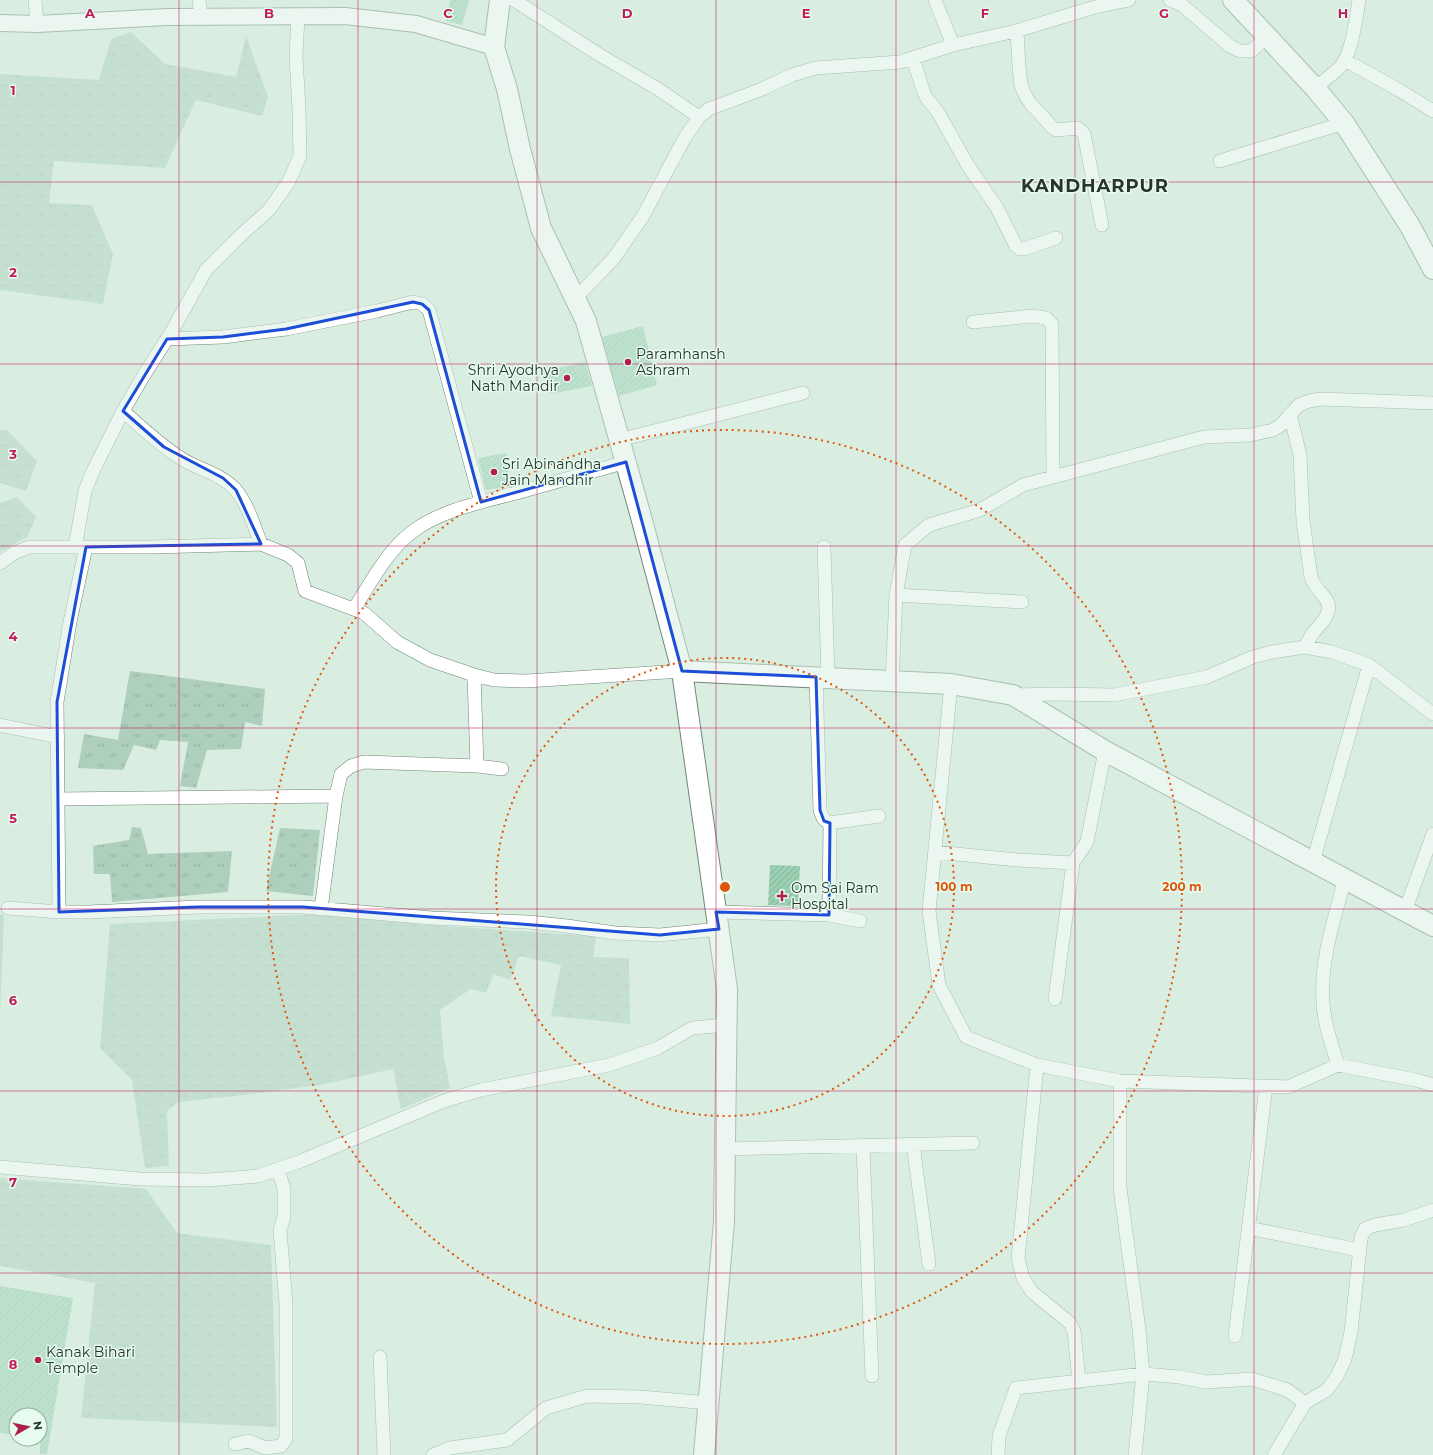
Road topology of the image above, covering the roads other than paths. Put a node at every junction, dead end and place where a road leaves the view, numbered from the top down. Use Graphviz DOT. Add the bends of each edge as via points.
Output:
graph roads {
  1 [pos="35,0"];
  2 [pos="200,0"];
  3 [pos="936,0"];
  4 [pos="1129,0"];
  5 [pos="1170,0"];
  6 [pos="1233,0"];
  7 [pos="1359,0"];
  8 [pos="506,1"];
  9 [pos="200,17"];
  10 [pos="298,17"];
  11 [pos="0,23"];
  12 [pos="37,24"];
  13 [pos="1017,31"];
  14 [pos="1267,37"];
  15 [pos="953,45"];
  16 [pos="494,47"];
  17 [pos="913,58"];
  18 [pos="1345,60"];
  19 [pos="1315,88"];
  20 [pos="1433,111"];
  21 [pos="699,117"];
  22 [pos="1344,122"];
  23 [pos="1220,161"];
  24 [pos="1102,225"];
  25 [pos="1056,238"];
  26 [pos="1433,269"];
  27 [pos="576,299"];
  28 [pos="973,322"];
  29 [pos="167,339"];
  30 [pos="803,393"];
  31 [pos="1433,403"];
  32 [pos="123,411"];
  33 [pos="1290,414"];
  34 [pos="619,440"];
  35 [pos="626,462"];
  36 [pos="1053,477"];
  37 [pos="481,502"];
  38 [pos="261,544"];
  39 [pos="80,547"];
  40 [pos="824,547"];
  41 [pos="0,563"];
  42 [pos="896,595"];
  43 [pos="1022,602"];
  44 [pos="354,609"];
  45 [pos="1305,647"];
  46 [pos="1369,665"];
  47 [pos="682,671"];
  48 [pos="474,675"];
  49 [pos="822,678"];
  50 [pos="892,681"];
  51 [pos="951,684"];
  52 [pos="1013,695"];
  53 [pos="1433,714"];
  54 [pos="0,725"];
  55 [pos="58,737"];
  56 [pos="1105,751"];
  57 [pos="477,766"];
  58 [pos="502,768"];
  59 [pos="336,796"];
  60 [pos="58,799"];
  61 [pos="880,816"];
  62 [pos="830,823"];
  63 [pos="1433,834"];
  64 [pos="935,852"];
  65 [pos="1073,862"];
  66 [pos="1313,862"];
  67 [pos="1345,879"];
  68 [pos="8,908"];
  69 [pos="321,909"];
  70 [pos="1405,911"];
  71 [pos="59,912"];
  72 [pos="829,915"];
  73 [pos="718,920"];
  74 [pos="860,921"];
  75 [pos="1433,926"];
  76 [pos="1055,999"];
  77 [pos="727,1025"];
  78 [pos="1037,1065"];
  79 [pos="1338,1065"];
  80 [pos="1120,1081"];
  81 [pos="1433,1085"];
  82 [pos="1266,1086"];
  83 [pos="973,1143"];
  84 [pos="913,1144"];
  85 [pos="862,1146"];
  86 [pos="725,1149"];
  87 [pos="0,1167"];
  88 [pos="278,1169"];
  89 [pos="1433,1210"];
  90 [pos="1248,1228"];
  91 [pos="1359,1250"];
  92 [pos="929,1264"];
  93 [pos="1235,1336"];
  94 [pos="380,1357"];
  95 [pos="1143,1374"];
  96 [pos="872,1376"];
  97 [pos="1079,1382"];
  98 [pos="708,1403"];
  99 [pos="1305,1403"];
  100 [pos="235,1444"];
  101 [pos="384,1455"];
  102 [pos="433,1455"];
  103 [pos="704,1455"];
  104 [pos="998,1455"];
  105 [pos="1135,1455"];
  106 [pos="1274,1455"];
  1 -- 12 [label="street"];
  2 -- 9 [label="street"];
  3 -- 15 [label="street"];
  4 -- 13 [label="street" via="1095,7"];
  5 -- 14 [label="street" via="1182,5 1230,46 1240,51 1251,51"];
  6 -- 14 [label="main road"];
  7 -- 18 [label="street"];
  8 -- 16 [label="main road"];
  8 -- 21 [label="street" via="658,90"];
  9 -- 10 [label="street"];
  9 -- 12 [label="street"];
  10 -- 16 [label="street" via="345,16 416,24"];
  10 -- 29 [label="street" via="296,56 300,156 288,183 269,210 206,270"];
  11 -- 12 [label="street"];
  13 -- 15 [label="street"];
  13 -- 24 [label="street" via="1021,85 1025,95 1054,129 1078,128 1084,134"];
  14 -- 19 [label="main road"];
  15 -- 17 [label="street"];
  16 -- 27 [label="main road" via="507,89 541,228"];
  17 -- 21 [label="street" via="900,62 816,68 792,75 709,109"];
  17 -- 25 [label="street" via="930,103 997,208 1016,246 1024,248"];
  18 -- 19 [label="street" via="1340,68"];
  18 -- 20 [label="street"];
  19 -- 22 [label="main road"];
  21 -- 27 [label="street" via="684,138 643,216 614,258"];
  22 -- 23 [label="street"];
  22 -- 26 [label="main road" via="1410,226"];
  27 -- 34 [label="main road" via="586,321"];
  28 -- 36 [label="street" via="1032,316 1046,318 1052,324"];
  29 -- 32 [label="street"];
  29 -- 37 [label="street" via="223,337 286,329 413,302 422,304 429,310"];
  30 -- 34 [label="street"];
  31 -- 33 [label="street" via="1321,399 1309,401"];
  32 -- 38 [label="street" via="164,447 184,460 223,478 236,490 246,506"];
  32 -- 39 [label="street" via="85,491"];
  33 -- 36 [label="street" via="1274,430 1250,435 1204,438"];
  33 -- 45 [label="street" via="1300,455 1303,521 1311,577 1313,584 1328,603 1326,617"];
  34 -- 35 [label="main road"];
  35 -- 37 [label="street"];
  35 -- 47 [label="main road"];
  36 -- 42 [label="street" via="1023,485 980,510 929,525 905,546"];
  37 -- 44 [label="street" via="434,518 412,532 394,549"];
  38 -- 39 [label="street"];
  38 -- 44 [label="street" via="288,555 298,563 305,591"];
  39 -- 41 [label="street" via="29,547"];
  39 -- 55 [label="street" via="57,702"];
  40 -- 49 [label="street"];
  42 -- 43 [label="street"];
  42 -- 50 [label="street"];
  44 -- 48 [label="street" via="364,613 397,642 430,660"];
  45 -- 46 [label="street" via="1332,652"];
  45 -- 52 [label="street" via="1253,657 1207,677 1114,695"];
  46 -- 53 [label="street"];
  46 -- 66 [label="street"];
  47 -- 48 [label="street" via="526,681 494,680"];
  47 -- 49 [label="main road"];
  47 -- 73 [label="main road"];
  48 -- 57 [label="street"];
  49 -- 50 [label="main road"];
  49 -- 62 [label="street" via="820,810 824,821"];
  50 -- 51 [label="main road"];
  51 -- 52 [label="main road"];
  51 -- 64 [label="street"];
  52 -- 56 [label="main road"];
  54 -- 55 [label="street"];
  55 -- 60 [label="street"];
  56 -- 65 [label="street" via="1087,842"];
  56 -- 66 [label="main road"];
  57 -- 58 [label="street"];
  57 -- 59 [label="street" via="364,762 351,766 341,774"];
  59 -- 60 [label="street"];
  59 -- 69 [label="street"];
  60 -- 71 [label="street"];
  61 -- 62 [label="street"];
  62 -- 72 [label="street"];
  63 -- 70 [label="street"];
  64 -- 65 [label="street"];
  64 -- 78 [label="street" via="929,911 939,985 966,1037"];
  65 -- 76 [label="street"];
  66 -- 67 [label="main road"];
  67 -- 70 [label="main road"];
  67 -- 79 [label="street" via="1325,954 1322,1002 1325,1022"];
  68 -- 71 [label="street"];
  69 -- 71 [label="street" via="198,907"];
  69 -- 73 [label="street" via="432,918 528,922 615,933 660,934"];
  70 -- 75 [label="main road"];
  72 -- 73 [label="street"];
  72 -- 74 [label="street"];
  73 -- 77 [label="main road" via="727,989"];
  77 -- 86 [label="main road"];
  77 -- 88 [label="street" via="692,1028 658,1048 609,1065 481,1090 444,1101"];
  78 -- 80 [label="street"];
  78 -- 97 [label="street" via="1018,1258 1023,1278 1032,1292 1070,1323 1074,1331"];
  79 -- 81 [label="street"];
  79 -- 82 [label="street" via="1288,1087"];
  80 -- 82 [label="street"];
  80 -- 95 [label="street" via="1120,1188"];
  82 -- 90 [label="street"];
  83 -- 84 [label="street"];
  84 -- 85 [label="street"];
  84 -- 92 [label="street"];
  85 -- 86 [label="street"];
  85 -- 96 [label="street"];
  86 -- 98 [label="main road" via="724,1221"];
  87 -- 88 [label="street" via="140,1179 208,1180 258,1176"];
  88 -- 100 [label="street" via="284,1190 284,1217 280,1230 286,1305 286,1439 282,1446 265,1448 249,1441"];
  89 -- 91 [label="street" via="1365,1229"];
  90 -- 91 [label="street"];
  90 -- 93 [label="street"];
  91 -- 99 [label="street" via="1351,1332 1345,1359 1327,1390"];
  94 -- 101 [label="street"];
  95 -- 97 [label="street"];
  95 -- 99 [label="street" via="1206,1382 1252,1379 1287,1390"];
  95 -- 105 [label="street"];
  97 -- 104 [label="street" via="1016,1388 999,1436"];
  98 -- 102 [label="street" via="640,1397 587,1396 546,1408 507,1440 450,1448"];
  98 -- 103 [label="main road"];
  99 -- 106 [label="street"];
}
